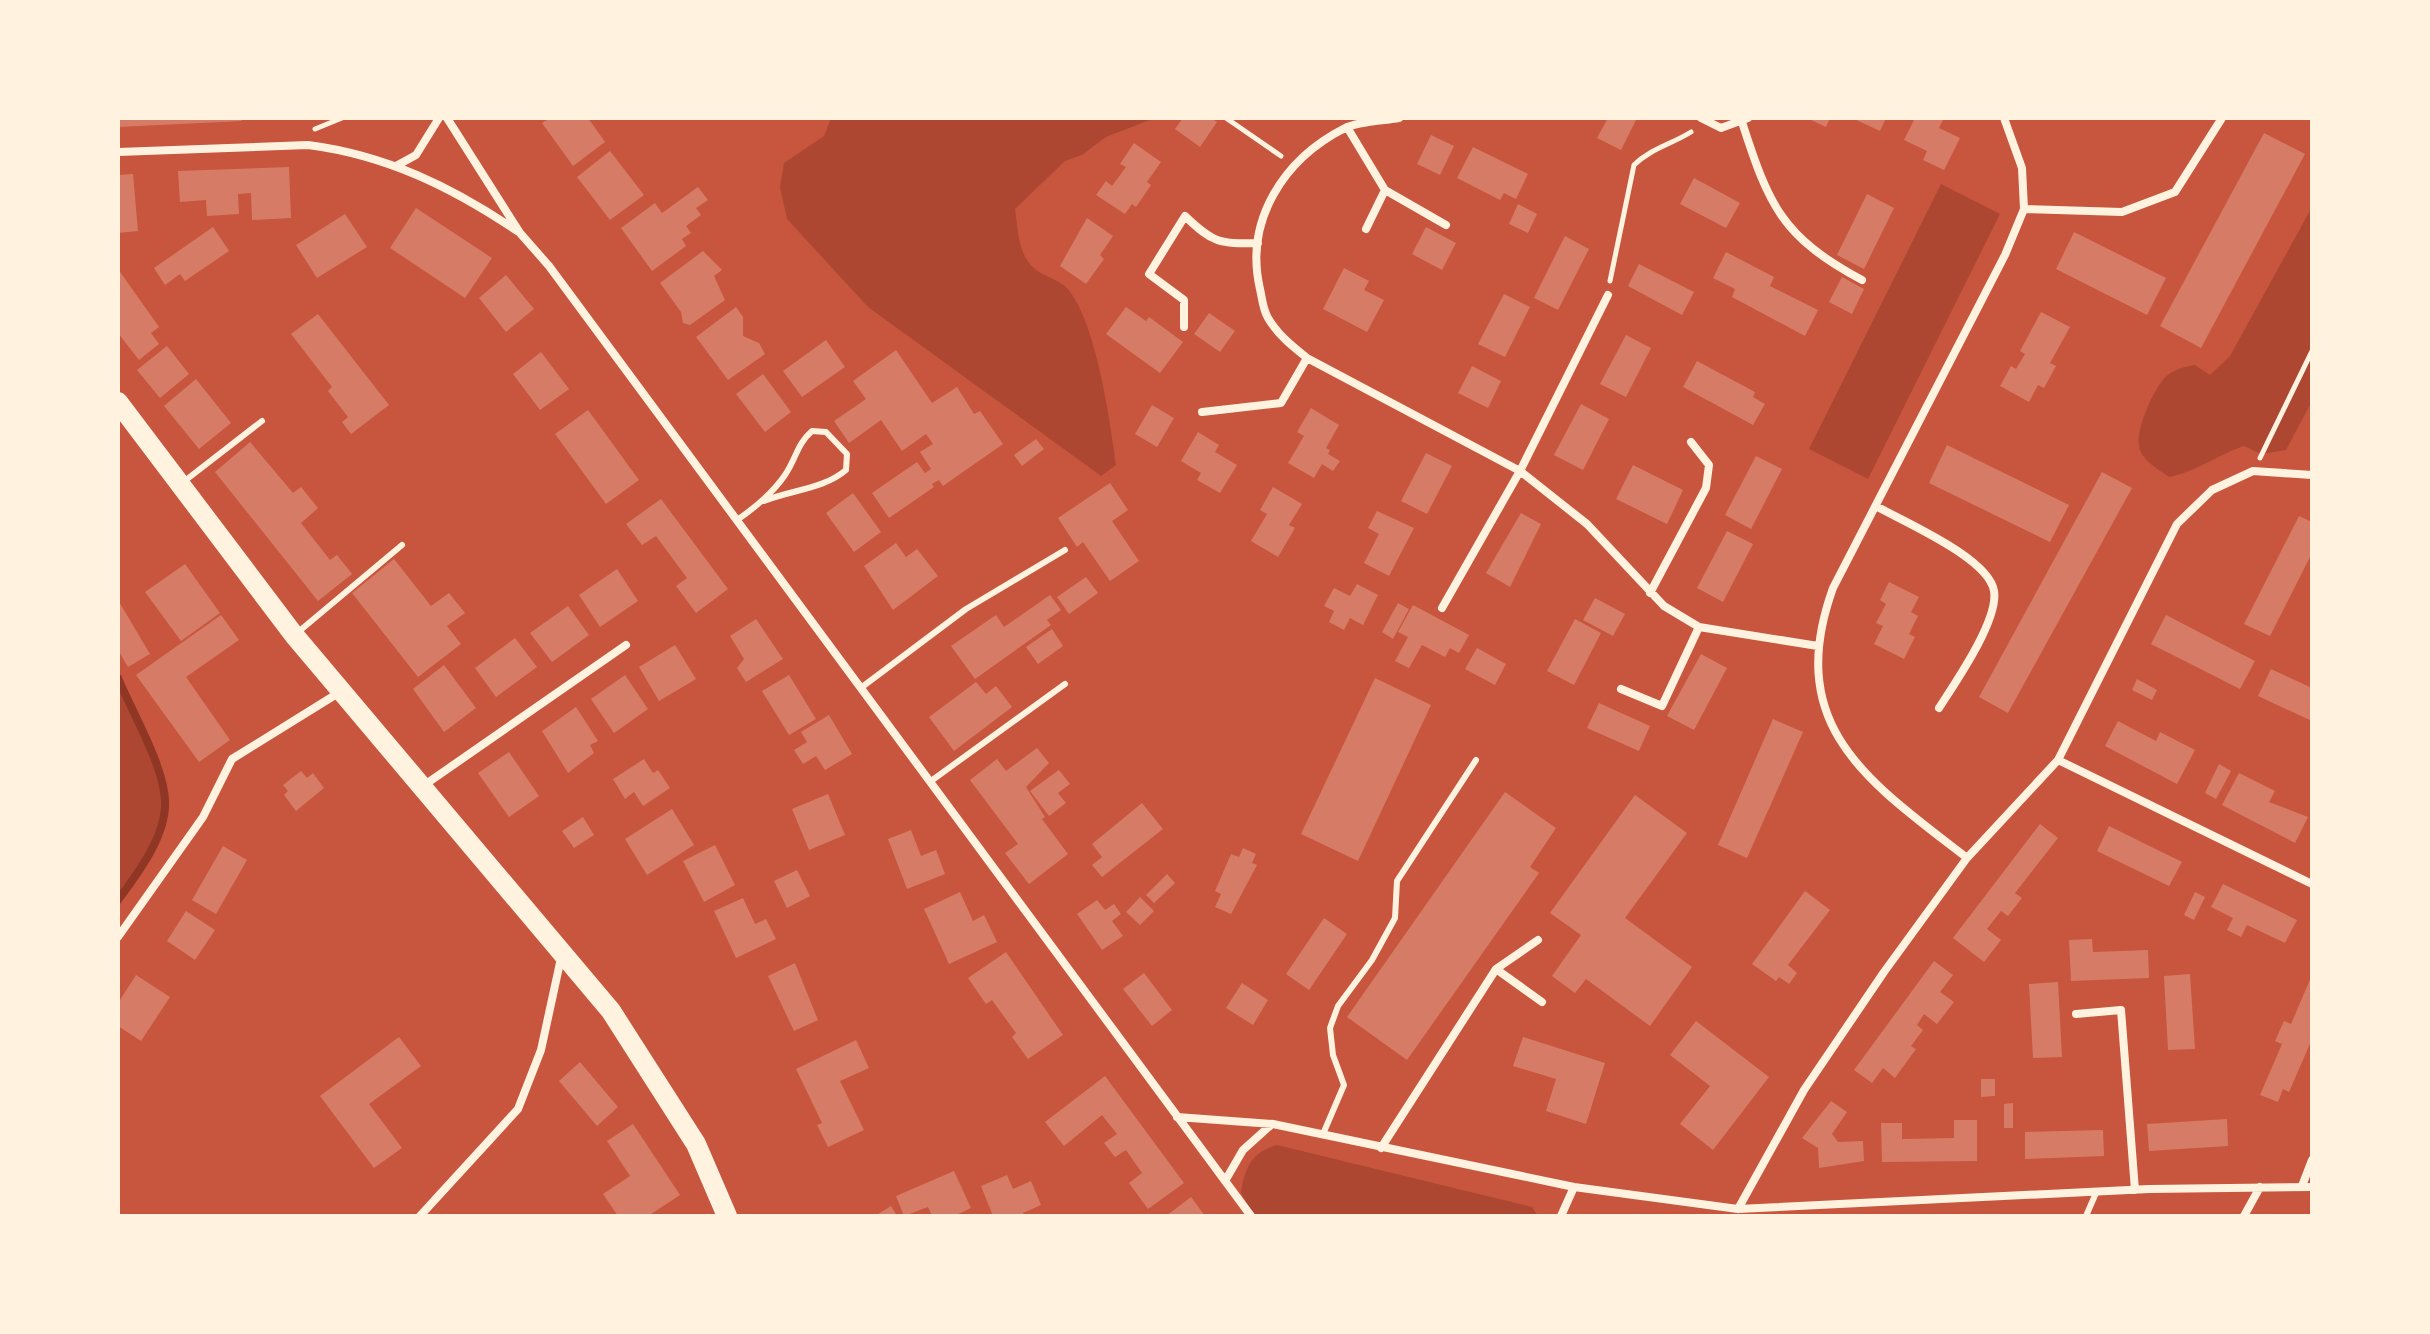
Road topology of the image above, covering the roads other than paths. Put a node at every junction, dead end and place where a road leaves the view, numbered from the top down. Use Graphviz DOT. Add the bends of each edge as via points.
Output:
graph roads {
  1 [pos="439,118"];
  2 [pos="447,118"];
  3 [pos="1399,118"];
  4 [pos="2004,118"];
  5 [pos="2222,118"];
  6 [pos="1703,120"];
  7 [pos="1745,120"];
  8 [pos="1347,127"];
  9 [pos="118,152"];
  10 [pos="396,166"];
  11 [pos="1385,190"];
  12 [pos="2024,209"];
  13 [pos="1446,225"];
  14 [pos="1366,229"];
  15 [pos="520,233"];
  16 [pos="1258,243"];
  17 [pos="1862,280"];
  18 [pos="1608,295"];
  19 [pos="1184,327"];
  20 [pos="1307,358"];
  21 [pos="118,402"];
  22 [pos="1202,412"];
  23 [pos="262,421"];
  24 [pos="1691,442"];
  25 [pos="1520,471"];
  26 [pos="2312,475"];
  27 [pos="179,486"];
  28 [pos="764,501"];
  29 [pos="1876,506"];
  30 [pos="737,520"];
  31 [pos="402,545"];
  32 [pos="1065,550"];
  33 [pos="1650,593"];
  34 [pos="1442,608"];
  35 [pos="1699,627"];
  36 [pos="294,635"];
  37 [pos="626,645"];
  38 [pos="1818,646"];
  39 [pos="1065,684"];
  40 [pos="862,687"];
  41 [pos="1621,689"];
  42 [pos="341,691"];
  43 [pos="1939,708"];
  44 [pos="1476,760"];
  45 [pos="2058,760"];
  46 [pos="931,781"];
  47 [pos="422,788"];
  48 [pos="1967,858"];
  49 [pos="2312,884"];
  50 [pos="118,937"];
  51 [pos="1538,940"];
  52 [pos="562,949"];
  53 [pos="1496,969"];
  54 [pos="1542,1002"];
  55 [pos="2076,1014"];
  56 [pos="1177,1117"];
  57 [pos="1273,1124"];
  58 [pos="1323,1134"];
  59 [pos="1381,1148"];
  60 [pos="2312,1160"];
  61 [pos="1225,1181"];
  62 [pos="2302,1186"];
  63 [pos="1574,1187"];
  64 [pos="2260,1187"];
  65 [pos="2312,1187"];
  66 [pos="2135,1190"];
  67 [pos="2096,1193"];
  68 [pos="1738,1209"];
  69 [pos="1719,1211"];
  70 [pos="420,1216"];
  71 [pos="727,1216"];
  72 [pos="1251,1216"];
  73 [pos="1561,1216"];
  74 [pos="2086,1216"];
  75 [pos="2244,1216"];
  1 -- 10 [label="street" via="416,155"];
  2 -- 15 [label="street"];
  3 -- 8 [label="street"];
  4 -- 12 [label="street" via="2022,168"];
  5 -- 12 [label="street" via="2175,192 2122,212"];
  6 -- 7 [label="street" via="1721,128"];
  7 -- 17 [label="street" via="1773,206 1794,235 1822,259"];
  8 -- 11 [label="street"];
  8 -- 16 [label="street" via="1292,164 1271,196"];
  9 -- 10 [label="street" via="308,145"];
  10 -- 15 [label="street" via="452,188"];
  11 -- 13 [label="street"];
  11 -- 14 [label="street"];
  12 -- 29 [label="street"];
  15 -- 30 [label="street"];
  16 -- 19 [label="street" via="1222,244 1185,216 1149,274 1184,300"];
  16 -- 20 [label="street" via="1257,276 1266,316"];
  18 -- 25 [label="street"];
  20 -- 22 [label="street" via="1281,403"];
  20 -- 25 [label="street"];
  21 -- 27 [label="main road"];
  23 -- 27 [label="lane"];
  24 -- 33 [label="street" via="1709,465 1706,488"];
  25 -- 33 [label="street" via="1587,524"];
  25 -- 34 [label="street"];
  26 -- 45 [label="street" via="2253,471 2212,490 2177,524"];
  27 -- 36 [label="main road"];
  28 -- 28 [label="lane" via="787,472 799,442 812,431 826,432 847,454 846,470 831,483 793,489"];
  28 -- 30 [label="lane"];
  29 -- 38 [label="street" via="1833,588"];
  29 -- 43 [label="street" via="1971,559 1990,578 1995,594 1980,643"];
  30 -- 40 [label="street"];
  31 -- 36 [label="lane"];
  32 -- 40 [label="lane" via="966,609"];
  33 -- 35 [label="street"];
  35 -- 38 [label="street"];
  35 -- 41 [label="street" via="1662,706"];
  36 -- 42 [label="main road"];
  37 -- 47 [label="street"];
  38 -- 48 [label="street" via="1820,694 1838,740 1905,810"];
  39 -- 46 [label="lane"];
  40 -- 46 [label="street"];
  42 -- 47 [label="main road"];
  42 -- 50 [label="street" via="232,759 203,817"];
  44 -- 58 [label="lane" via="1397,881 1395,918 1338,1006 1330,1028 1344,1085"];
  45 -- 48 [label="street"];
  45 -- 49 [label="street"];
  46 -- 56 [label="street"];
  47 -- 52 [label="main road"];
  48 -- 68 [label="street" via="1804,1090"];
  51 -- 53 [label="street"];
  52 -- 70 [label="street" via="541,1050 518,1109"];
  52 -- 71 [label="main road" via="656,1078 696,1144"];
  53 -- 54 [label="street"];
  53 -- 59 [label="street"];
  55 -- 66 [label="street" via="2121,1010"];
  56 -- 57 [label="street"];
  56 -- 61 [label="street"];
  57 -- 58 [label="street"];
  57 -- 61 [label="street" via="1243,1150"];
  58 -- 59 [label="street"];
  59 -- 63 [label="street"];
  60 -- 62 [label="street"];
  61 -- 72 [label="street"];
  62 -- 64 [label="street"];
  62 -- 65 [label="street"];
  63 -- 69 [label="street"];
  63 -- 73 [label="street"];
  64 -- 66 [label="street"];
  64 -- 75 [label="street"];
  66 -- 67 [label="street"];
  67 -- 68 [label="street"];
  67 -- 74 [label="lane"];
  68 -- 69 [label="street"];
}
